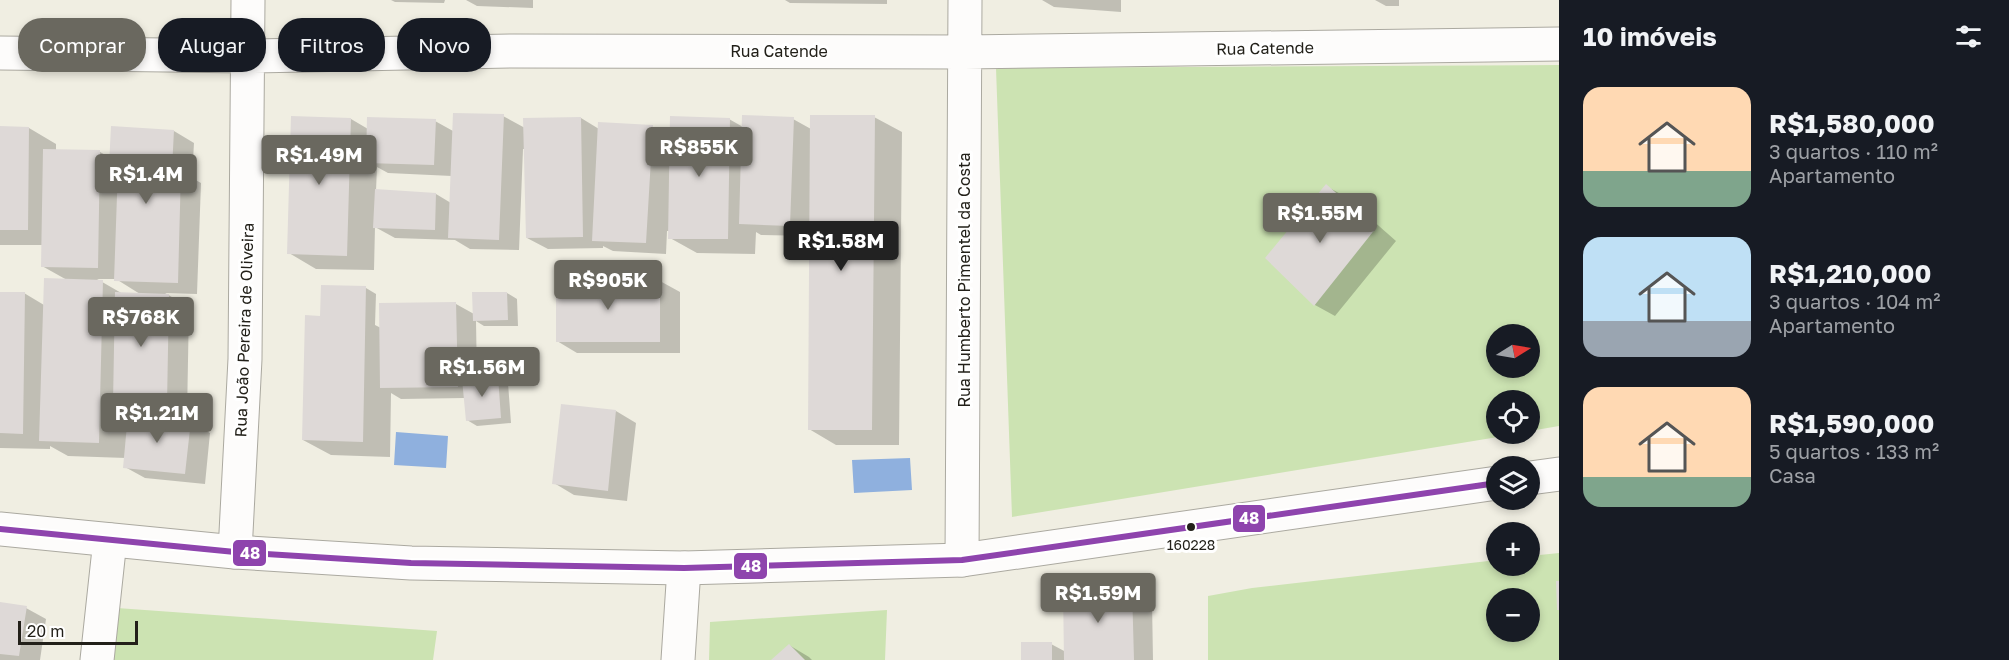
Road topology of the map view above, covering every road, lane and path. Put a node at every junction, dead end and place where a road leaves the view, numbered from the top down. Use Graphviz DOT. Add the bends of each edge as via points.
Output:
graph roads {
  1 [pos="249,0"];
  2 [pos="965,0"];
  3 [pos="249,18"];
  4 [pos="1559,44"];
  5 [pos="965,52"];
  6 [pos="0,53"];
  7 [pos="158,55"];
  8 [pos="266,56"];
  9 [pos="249,72"];
  10 [pos="1559,474"];
  11 [pos="1540,477"];
  12 [pos="1486,485"];
  13 [pos="0,529"];
  14 [pos="110,540"];
  15 [pos="235,552"];
  16 [pos="962,560"];
  17 [pos="684,568"];
  18 [pos="97,660"];
  19 [pos="678,660"];
  1 -- 3 [label="street, Rua João Pereira de Oliveira"];
  2 -- 5 [label="street, Rua Humberto Pimentel da Costa"];
  4 -- 5 [label="street, Rua Catende"];
  5 -- 8 [label="street, Rua Catende" via="511,51"];
  5 -- 16 [label="street, Rua Humberto Pimentel da Costa"];
  6 -- 7 [label="street, Rua Catende"];
  9 -- 15 [label="street, Rua João Pereira de Oliveira" via="245,359"];
  10 -- 11 [label="street"];
  12 -- 16 [label="street"];
  13 -- 14 [label="street"];
  14 -- 15 [label="street"];
  14 -- 18 [label="street"];
  15 -- 17 [label="street" via="411,563"];
  16 -- 17 [label="street"];
  17 -- 19 [label="street"];
}
